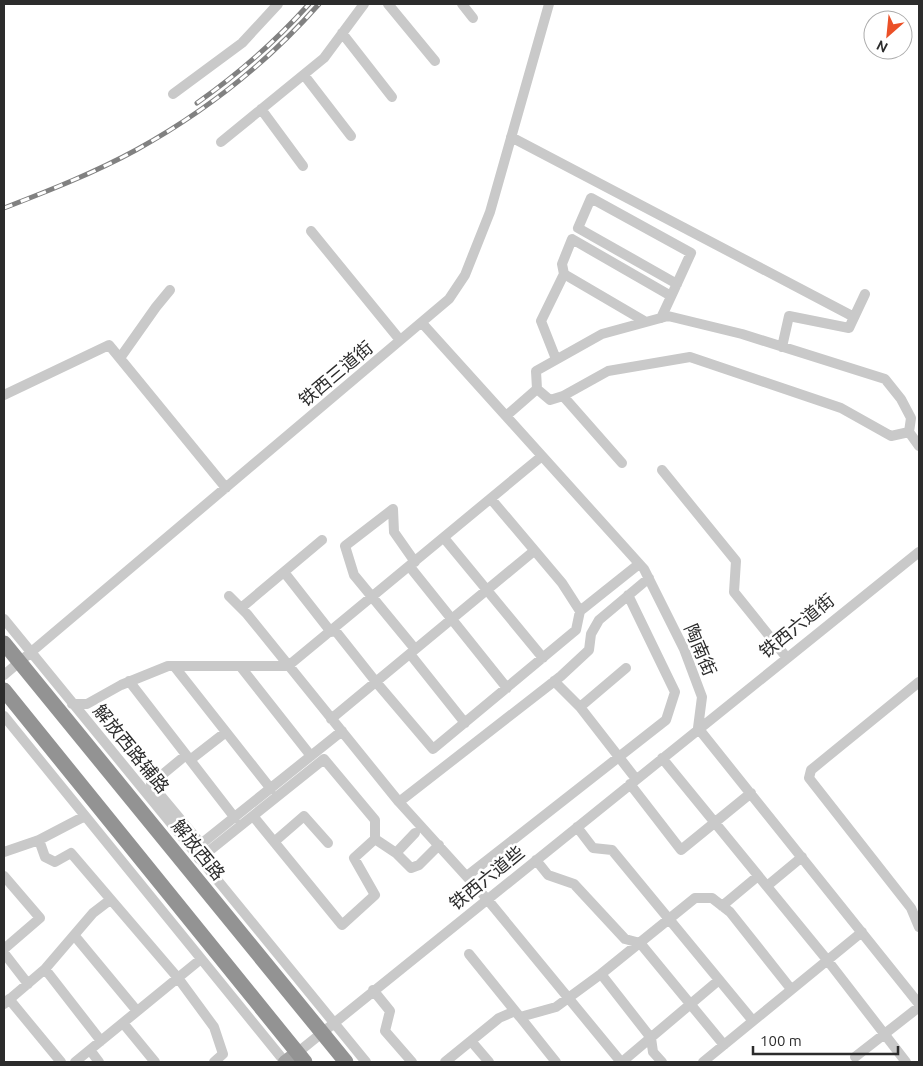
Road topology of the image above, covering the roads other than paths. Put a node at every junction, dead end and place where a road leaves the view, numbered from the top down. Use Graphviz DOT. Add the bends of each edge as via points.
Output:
graph roads {
  1 [pos="278,4"];
  2 [pos="364,4"];
  3 [pos="388,4"];
  4 [pos="462,4"];
  5 [pos="549,4"];
  6 [pos="473,18"];
  7 [pos="342,33"];
  8 [pos="434,61"];
  9 [pos="304,75"];
  10 [pos="173,94"];
  11 [pos="392,97"];
  12 [pos="261,109"];
  13 [pos="351,136"];
  14 [pos="511,137"];
  15 [pos="221,142"];
  16 [pos="303,166"];
  17 [pos="578,228"];
  18 [pos="311,231"];
  19 [pos="572,239"];
  20 [pos="564,274"];
  21 [pos="677,284"];
  22 [pos="170,290"];
  23 [pos="865,294"];
  24 [pos="672,296"];
  25 [pos="854,317"];
  26 [pos="661,318"];
  27 [pos="422,322"];
  28 [pos="646,322"];
  29 [pos="400,340"];
  30 [pos="782,347"];
  31 [pos="120,358"];
  32 [pos="556,359"];
  33 [pos="537,389"];
  34 [pos="4,395"];
  35 [pos="562,396"];
  36 [pos="506,416"];
  37 [pos="908,432"];
  38 [pos="919,446"];
  39 [pos="542,456"];
  40 [pos="622,463"];
  41 [pos="662,470"];
  42 [pos="226,488"];
  43 [pos="491,499"];
  44 [pos="444,538"];
  45 [pos="322,540"];
  46 [pos="534,551"];
  47 [pos="919,552"];
  48 [pos="412,564"];
  49 [pos="639,564"];
  50 [pos="284,572"];
  51 [pos="648,578"];
  52 [pos="487,590"];
  53 [pos="628,595"];
  54 [pos="229,596"];
  55 [pos="372,598"];
  56 [pos="241,608"];
  57 [pos="580,611"];
  58 [pos="4,619"];
  59 [pos="452,619"];
  60 [pos="332,631"];
  61 [pos="4,643"];
  62 [pos="412,652"];
  63 [pos="25,658"];
  64 [pos="543,658"];
  65 [pos="787,658"];
  66 [pos="174,666"];
  67 [pos="240,666"];
  68 [pos="288,666"];
  69 [pos="626,668"];
  70 [pos="4,675"];
  71 [pos="554,681"];
  72 [pos="129,682"];
  73 [pos="376,682"];
  74 [pos="919,682"];
  75 [pos="507,688"];
  76 [pos="4,690"];
  77 [pos="72,704"];
  78 [pos="580,708"];
  79 [pos="4,716"];
  80 [pos="331,719"];
  81 [pos="465,723"];
  82 [pos="698,728"];
  83 [pos="226,732"];
  84 [pos="342,732"];
  85 [pos="311,756"];
  86 [pos="188,757"];
  87 [pos="620,757"];
  88 [pos="662,758"];
  89 [pos="633,782"];
  90 [pos="271,789"];
  91 [pos="750,794"];
  92 [pos="399,802"];
  93 [pos="85,816"];
  94 [pos="253,816"];
  95 [pos="235,818"];
  96 [pos="715,824"];
  97 [pos="577,827"];
  98 [pos="415,833"];
  99 [pos="375,839"];
  100 [pos="39,840"];
  101 [pos="274,842"];
  102 [pos="328,843"];
  103 [pos="439,845"];
  104 [pos="4,852"];
  105 [pos="396,852"];
  106 [pos="802,857"];
  107 [pos="199,859"];
  108 [pos="536,860"];
  109 [pos="4,876"];
  110 [pos="467,876"];
  111 [pos="758,876"];
  112 [pos="767,886"];
  113 [pos="487,899"];
  114 [pos="110,900"];
  115 [pos="722,906"];
  116 [pos="669,919"];
  117 [pos="919,928"];
  118 [pos="862,932"];
  119 [pos="74,936"];
  120 [pos="640,943"];
  121 [pos="4,951"];
  122 [pos="469,954"];
  123 [pos="201,959"];
  124 [pos="828,961"];
  125 [pos="45,970"];
  126 [pos="601,974"];
  127 [pos="178,978"];
  128 [pos="719,980"];
  129 [pos="28,984"];
  130 [pos="791,988"];
  131 [pos="373,990"];
  132 [pos="568,998"];
  133 [pos="6,1001"];
  134 [pos="690,1005"];
  135 [pos="919,1006"];
  136 [pos="137,1011"];
  137 [pos="517,1014"];
  138 [pos="753,1021"];
  139 [pos="334,1022"];
  140 [pos="124,1023"];
  141 [pos="322,1032"];
  142 [pos="884,1034"];
  143 [pos="651,1038"];
  144 [pos="101,1041"];
  145 [pos="471,1041"];
  146 [pos="724,1045"];
  147 [pos="90,1050"];
  148 [pos="855,1057"];
  149 [pos="717,1058"];
  150 [pos="293,1060"];
  151 [pos="61,1062"];
  152 [pos="75,1062"];
  153 [pos="99,1062"];
  154 [pos="155,1062"];
  155 [pos="214,1062"];
  156 [pos="346,1062"];
  157 [pos="366,1062"];
  158 [pos="412,1062"];
  159 [pos="445,1062"];
  160 [pos="489,1062"];
  161 [pos="556,1062"];
  162 [pos="621,1062"];
  163 [pos="662,1062"];
  164 [pos="703,1062"];
  165 [pos="906,1062"];
  1 -- 10 [label="street" via="242,43"];
  2 -- 7 [label="street"];
  3 -- 8 [label="street"];
  4 -- 6 [label="street"];
  5 -- 14 [label="street, 铁西三道街"];
  7 -- 9 [label="street" via="324,58"];
  7 -- 11 [label="street"];
  9 -- 12 [label="street"];
  9 -- 13 [label="street"];
  12 -- 15 [label="street"];
  12 -- 16 [label="street"];
  14 -- 25 [label="street"];
  14 -- 27 [label="street, 铁西三道街" via="490,212 465,275 449,300"];
  17 -- 19 [label="street"];
  17 -- 21 [label="street"];
  17 -- 21 [label="street" via="591,198 691,252"];
  18 -- 29 [label="street"];
  19 -- 20 [label="street" via="562,264"];
  19 -- 24 [label="street"];
  20 -- 28 [label="street"];
  20 -- 32 [label="street" via="540,321"];
  21 -- 24 [label="street"];
  22 -- 31 [label="street"];
  23 -- 25 [label="street"];
  24 -- 26 [label="street"];
  25 -- 30 [label="street" via="849,328 789,316"];
  26 -- 28 [label="street"];
  26 -- 30 [label="street" via="668,316"];
  27 -- 29 [label="street, 铁西三道街"];
  27 -- 36 [label="street, 陶南街"];
  28 -- 32 [label="street" via="602,334"];
  29 -- 42 [label="street, 铁西三道街"];
  30 -- 37 [label="street" via="885,379 902,399 911,418"];
  31 -- 34 [label="street" via="110,345"];
  31 -- 42 [label="street"];
  32 -- 33 [label="street" via="536,371"];
  33 -- 35 [label="street" via="550,400"];
  33 -- 36 [label="street"];
  35 -- 37 [label="street" via="608,371 690,357 840,408 891,436"];
  35 -- 40 [label="street"];
  36 -- 39 [label="street, 陶南街"];
  37 -- 38 [label="street"];
  39 -- 43 [label="street"];
  39 -- 49 [label="street, 陶南街"];
  41 -- 65 [label="street" via="736,561 734,592"];
  42 -- 63 [label="street, 铁西三道街"];
  43 -- 44 [label="street"];
  43 -- 46 [label="street"];
  44 -- 48 [label="street"];
  44 -- 52 [label="street"];
  45 -- 50 [label="street"];
  46 -- 52 [label="street"];
  46 -- 57 [label="street" via="562,583"];
  47 -- 65 [label="street, 铁西六道街"];
  48 -- 55 [label="street"];
  48 -- 55 [label="street" via="394,532 393,509 345,546 354,575"];
  48 -- 59 [label="street"];
  49 -- 51 [label="street, 陶南街"];
  49 -- 57 [label="street"];
  50 -- 56 [label="street"];
  50 -- 60 [label="street"];
  51 -- 53 [label="street"];
  51 -- 82 [label="street, 陶南街" via="684,649 702,697"];
  52 -- 59 [label="street"];
  52 -- 64 [label="street"];
  53 -- 71 [label="street" via="599,620 591,634 589,650"];
  53 -- 87 [label="street" via="675,692 666,720"];
  54 -- 56 [label="street"];
  55 -- 60 [label="street"];
  55 -- 62 [label="street"];
  56 -- 68 [label="street"];
  57 -- 64 [label="street" via="576,630"];
  58 -- 63 [label="street, 解放西路辅路"];
  59 -- 62 [label="street"];
  59 -- 75 [label="street"];
  60 -- 68 [label="street"];
  60 -- 73 [label="street"];
  61 -- 63 [label="highway, 解放西路"];
  62 -- 73 [label="street"];
  62 -- 81 [label="street"];
  63 -- 70 [label="street, 铁西三道街"];
  63 -- 77 [label="street, 解放西路辅路"];
  63 -- 141 [label="highway, 解放西路"];
  64 -- 75 [label="street"];
  65 -- 82 [label="street, 铁西六道街"];
  66 -- 67 [label="street"];
  66 -- 72 [label="street"];
  66 -- 83 [label="street"];
  67 -- 68 [label="street"];
  67 -- 85 [label="street"];
  68 -- 80 [label="street"];
  69 -- 78 [label="street"];
  71 -- 78 [label="street"];
  71 -- 92 [label="street"];
  72 -- 77 [label="street" via="87,704"];
  72 -- 86 [label="street"];
  73 -- 80 [label="street"];
  73 -- 81 [label="street" via="433,749"];
  74 -- 117 [label="street" via="811,770 809,778 911,908"];
  75 -- 81 [label="street"];
  76 -- 150 [label="highway"];
  77 -- 107 [label="street, 解放西路辅路"];
  78 -- 87 [label="street"];
  79 -- 93 [label="street"];
  80 -- 84 [label="street"];
  82 -- 88 [label="street, 铁西六道些"];
  82 -- 91 [label="street"];
  83 -- 86 [label="street"];
  83 -- 90 [label="street"];
  84 -- 85 [label="street"];
  84 -- 92 [label="street"];
  85 -- 90 [label="street"];
  86 -- 95 [label="street"];
  86 -- 95 [label="street" via="152,784 201,844"];
  87 -- 89 [label="street"];
  87 -- 110 [label="street"];
  88 -- 89 [label="street, 铁西六道些"];
  88 -- 96 [label="street"];
  89 -- 96 [label="street" via="681,850"];
  89 -- 97 [label="street, 铁西六道些"];
  90 -- 95 [label="street"];
  91 -- 96 [label="street"];
  91 -- 106 [label="street"];
  92 -- 103 [label="street"];
  93 -- 100 [label="street"];
  93 -- 123 [label="street"];
  94 -- 99 [label="street" via="324,759 376,820"];
  94 -- 101 [label="street"];
  94 -- 107 [label="street"];
  96 -- 111 [label="street"];
  97 -- 108 [label="street, 铁西六道些"];
  97 -- 116 [label="street" via="593,848 612,850"];
  98 -- 105 [label="street"];
  99 -- 101 [label="street" via="354,858 375,895 342,925"];
  99 -- 105 [label="street"];
  100 -- 104 [label="street"];
  100 -- 114 [label="street" via="45,856 55,862 71,853"];
  101 -- 102 [label="street" via="304,816"];
  103 -- 105 [label="street" via="411,868"];
  103 -- 110 [label="street"];
  106 -- 112 [label="street"];
  106 -- 118 [label="street"];
  107 -- 139 [label="street, 解放西路辅路"];
  108 -- 113 [label="street, 铁西六道些"];
  108 -- 120 [label="street" via="548,875 574,884 625,939"];
  109 -- 121 [label="street" via="40,918"];
  110 -- 113 [label="street"];
  111 -- 112 [label="street"];
  111 -- 115 [label="street"];
  112 -- 124 [label="street"];
  113 -- 131 [label="street, 铁西六道些"];
  113 -- 132 [label="street"];
  114 -- 119 [label="street"];
  114 -- 127 [label="street"];
  115 -- 116 [label="street" via="712,898 695,898"];
  115 -- 130 [label="street"];
  116 -- 120 [label="street"];
  116 -- 128 [label="street"];
  118 -- 124 [label="street"];
  118 -- 135 [label="street"];
  119 -- 125 [label="street"];
  119 -- 136 [label="street"];
  120 -- 126 [label="street"];
  120 -- 134 [label="street"];
  121 -- 129 [label="street"];
  122 -- 137 [label="street"];
  123 -- 127 [label="street"];
  123 -- 150 [label="street"];
  124 -- 130 [label="street"];
  124 -- 142 [label="street"];
  125 -- 129 [label="street"];
  125 -- 144 [label="street"];
  126 -- 132 [label="street"];
  126 -- 143 [label="street"];
  127 -- 136 [label="street"];
  127 -- 155 [label="street" via="214,1027 223,1054"];
  128 -- 134 [label="street"];
  128 -- 138 [label="street"];
  129 -- 133 [label="street"];
  130 -- 138 [label="street"];
  131 -- 139 [label="street, 铁西六道些"];
  131 -- 158 [label="street" via="390,1011 385,1030"];
  132 -- 137 [label="street" via="556,1007"];
  132 -- 162 [label="street"];
  133 -- 151 [label="street"];
  134 -- 143 [label="street"];
  134 -- 146 [label="street"];
  135 -- 142 [label="street"];
  136 -- 140 [label="street"];
  137 -- 145 [label="street" via="499,1018"];
  137 -- 161 [label="street"];
  138 -- 146 [label="street"];
  139 -- 141 [label="street, 铁西六道些"];
  139 -- 157 [label="street, 解放西路辅路"];
  140 -- 144 [label="street"];
  140 -- 154 [label="street"];
  141 -- 150 [label="street, 铁西六道些"];
  141 -- 156 [label="highway, 解放西路"];
  142 -- 148 [label="street"];
  142 -- 165 [label="street"];
  143 -- 162 [label="street"];
  143 -- 163 [label="street" via="653,1052"];
  144 -- 147 [label="street"];
  145 -- 159 [label="street"];
  145 -- 160 [label="street"];
  146 -- 149 [label="street"];
  147 -- 152 [label="street"];
  147 -- 153 [label="street"];
  149 -- 164 [label="street"];
}
